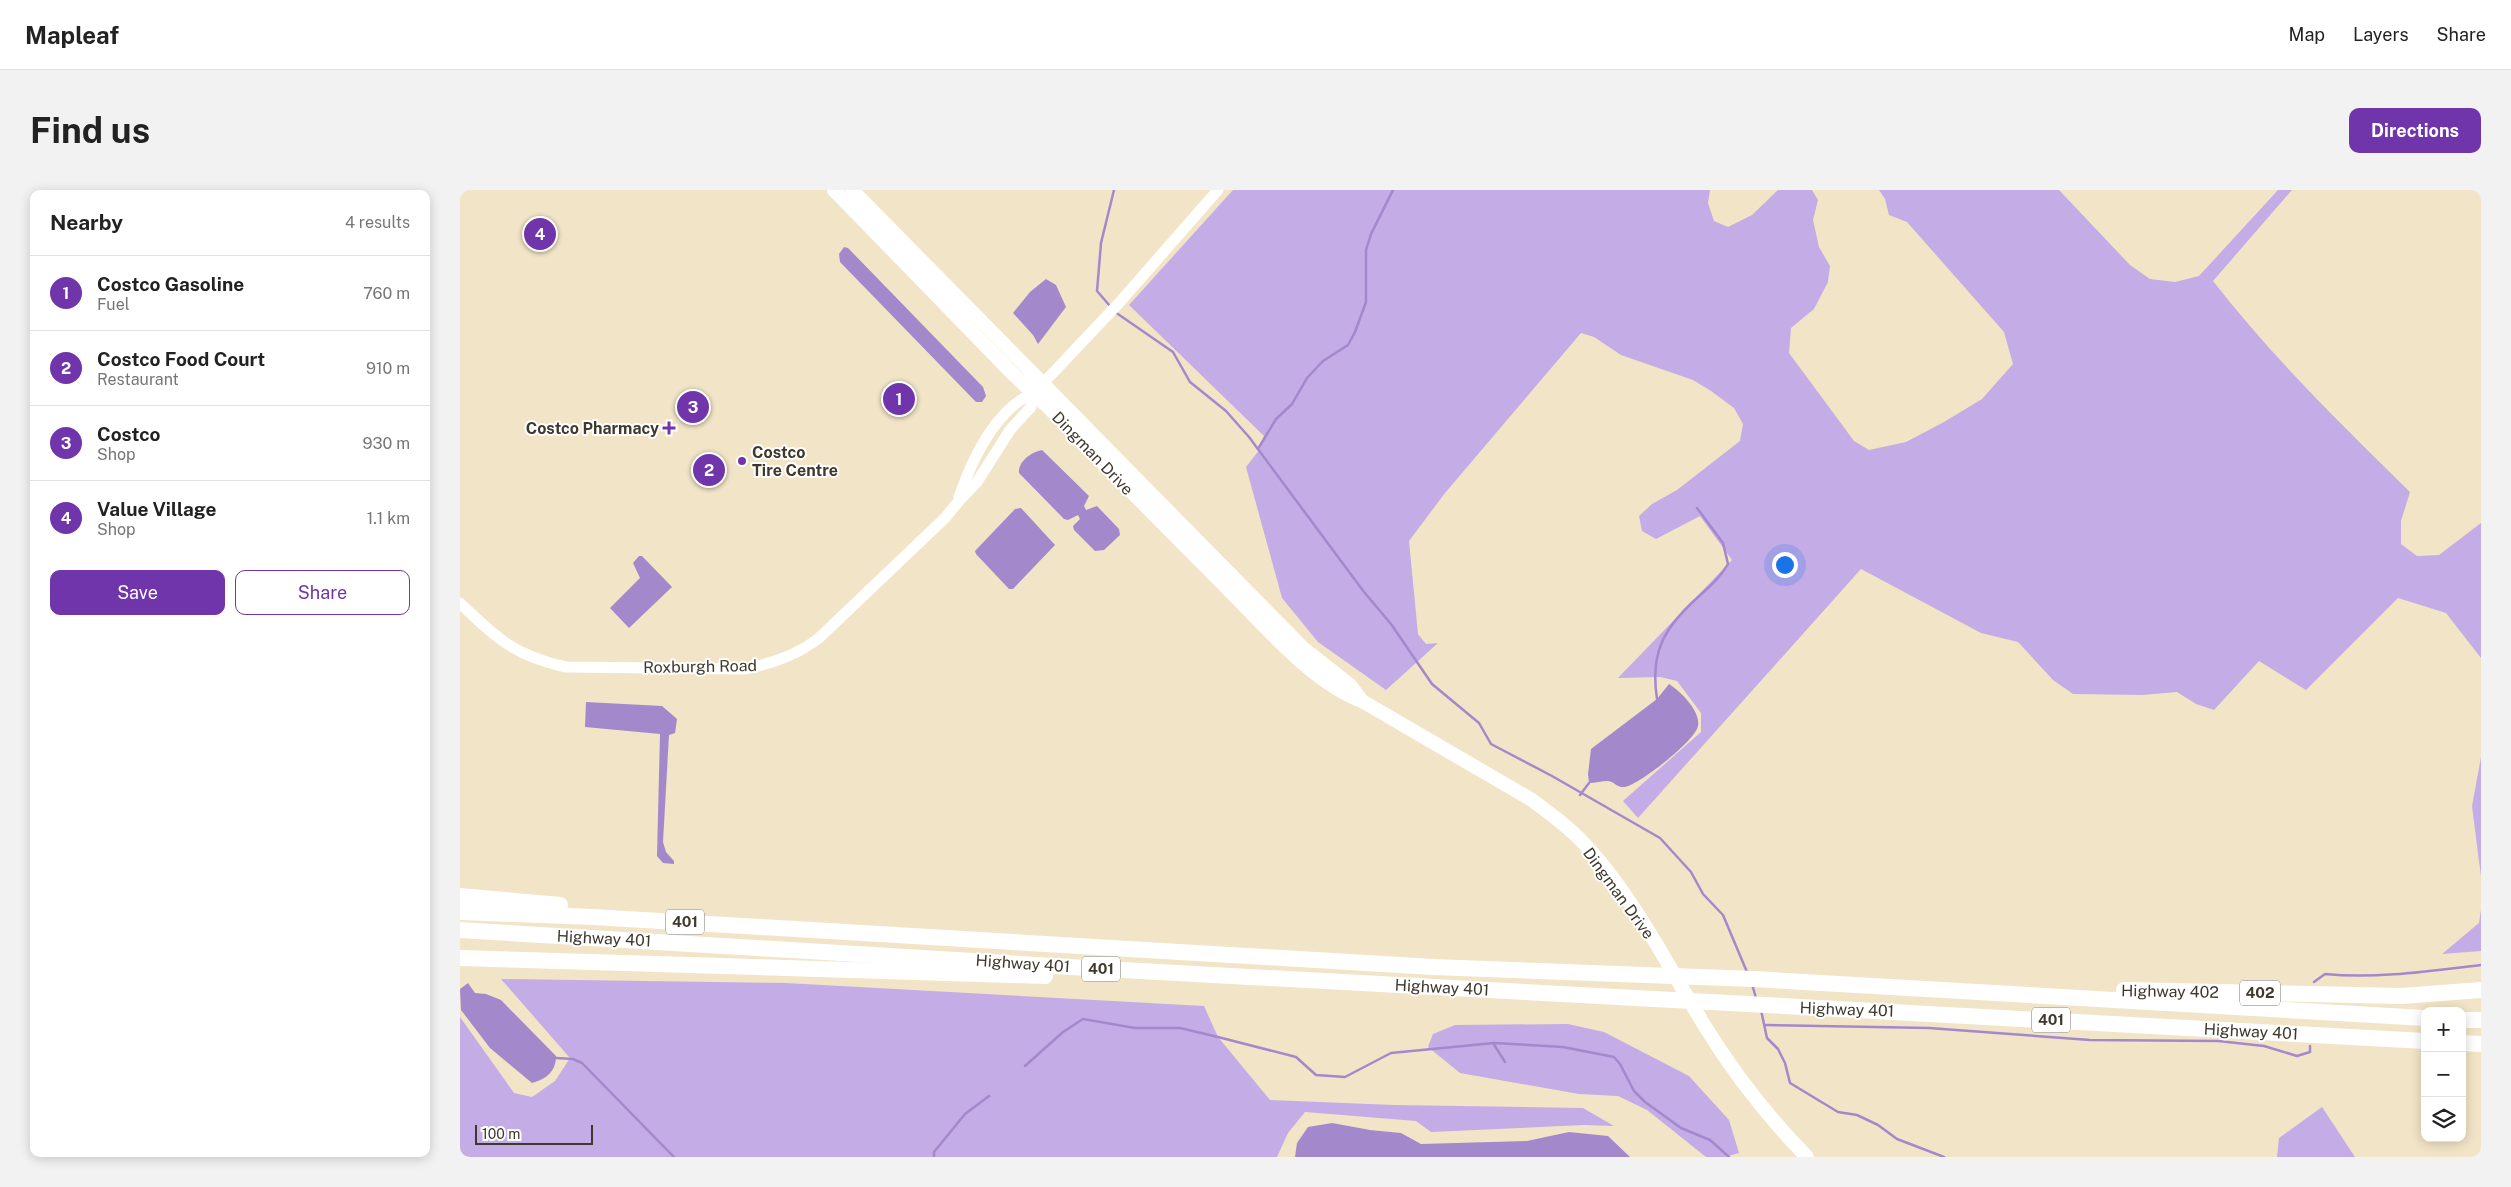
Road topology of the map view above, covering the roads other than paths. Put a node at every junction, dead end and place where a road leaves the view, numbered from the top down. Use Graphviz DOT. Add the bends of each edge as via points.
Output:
graph roads {
  1 [pos="834,190"];
  2 [pos="852,190"];
  3 [pos="1218,190"];
  4 [pos="1038,388"];
  5 [pos="460,603"];
  6 [pos="460,896"];
  7 [pos="460,912"];
  8 [pos="593,916"];
  9 [pos="460,930"];
  10 [pos="460,958"];
  11 [pos="1104,969"];
  12 [pos="2481,990"];
  13 [pos="2040,996"];
  14 [pos="2421,1018"];
  15 [pos="2466,1020"];
  16 [pos="2481,1020"];
  17 [pos="2421,1041"];
  18 [pos="2466,1043"];
  19 [pos="2481,1044"];
  20 [pos="1807,1157"];
  1 -- 4 [label="main road, Dingman Drive" via="1014,375"];
  2 -- 4 [label="main road, Dingman Drive"];
  3 -- 4 [label="street, Roxburgh Road" via="1119,303"];
  4 -- 5 [label="street, Roxburgh Road" via="1022,398 990,435 967,475 958,502 945,518 819,638 771,664 745,669 566,667 509,647"];
  4 -- 20 [label="main road, Dingman Drive" via="1288,648 1342,694 1362,701 1476,765 1552,815 1590,849 1620,889 1750,1092"];
  6 -- 8 [label="highway" via="559,905"];
  7 -- 8 [label="highway, Highway 401 / 401"];
  8 -- 13 [label="highway, Highway 401 / 401" via="1433,967 1754,979"];
  9 -- 11 [label="highway, Highway 401 / 401"];
  10 -- 11 [label="highway" via="1080,977"];
  11 -- 17 [label="highway, Highway 401 / 401"];
  12 -- 13 [label="highway, Highway 402 / 402" via="2402,996 2071,989"];
  13 -- 14 [label="highway, Highway 401 / 401"];
  15 -- 16 [label="highway"];
  18 -- 19 [label="highway"];
}
